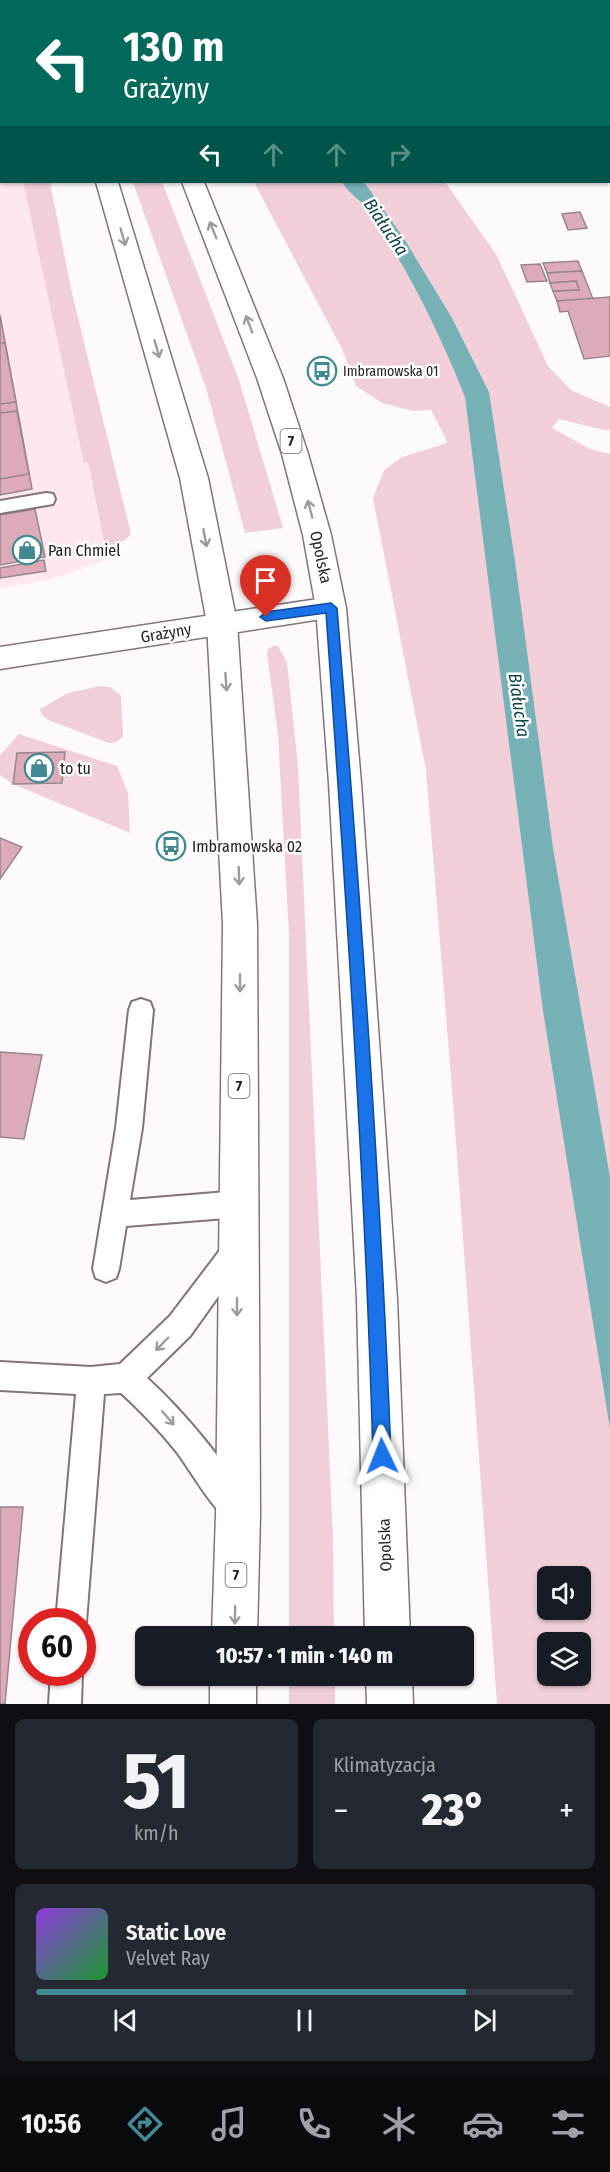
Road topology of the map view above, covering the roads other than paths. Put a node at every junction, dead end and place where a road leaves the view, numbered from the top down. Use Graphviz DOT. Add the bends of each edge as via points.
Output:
graph roads {
  1 [pos="107,183"];
  2 [pos="193,183"];
  3 [pos="46,500"];
  4 [pos="0,507"];
  5 [pos="331,608"];
  6 [pos="222,623"];
  7 [pos="0,658"];
  8 [pos="141,1010"];
  9 [pos="238,1204"];
  10 [pos="116,1214"];
  11 [pos="237,1249"];
  12 [pos="106,1269"];
  13 [pos="0,1376"];
  14 [pos="126,1378"];
  15 [pos="91,1381"];
  16 [pos="238,1514"];
  17 [pos="72,1608"];
  18 [pos="234,1626"];
  19 [pos="388,1626"];
  20 [pos="66,1686"];
  21 [pos="234,1686"];
  22 [pos="389,1686"];
  23 [pos="64,1704"];
  24 [pos="233,1704"];
  25 [pos="390,1704"];
  1 -- 6 [label="main road, 7, one-way" via="194,478"];
  5 -- 2 [label="main road, Opolska / 7, one-way" via="317,535 292,443"];
  3 -- 4 [label="lane"];
  5 -- 6 [label="main road, Grażyny"];
  5 -- 19 [label="main road, Opolska / 7" via="377,1299"];
  6 -- 7 [label="main road, Grażyny"];
  6 -- 9 [label="main road, 7, one-way" via="240,924"];
  8 -- 10 [label="lane"];
  9 -- 10 [label="lane"];
  9 -- 11 [label="main road, 7"];
  10 -- 12 [label="lane"];
  11 -- 14 [label="lane, one-way" via="180,1326"];
  11 -- 16 [label="main road, 7, one-way"];
  13 -- 15 [label="lane"];
  14 -- 15 [label="lane"];
  14 -- 16 [label="lane, one-way" via="157,1405 194,1448"];
  15 -- 17 [label="lane"];
  16 -- 18 [label="main road, 7, one-way"];
  20 -- 23 [label="lane"];
  21 -- 24 [label="main road"];
  22 -- 25 [label="main road"];
}
